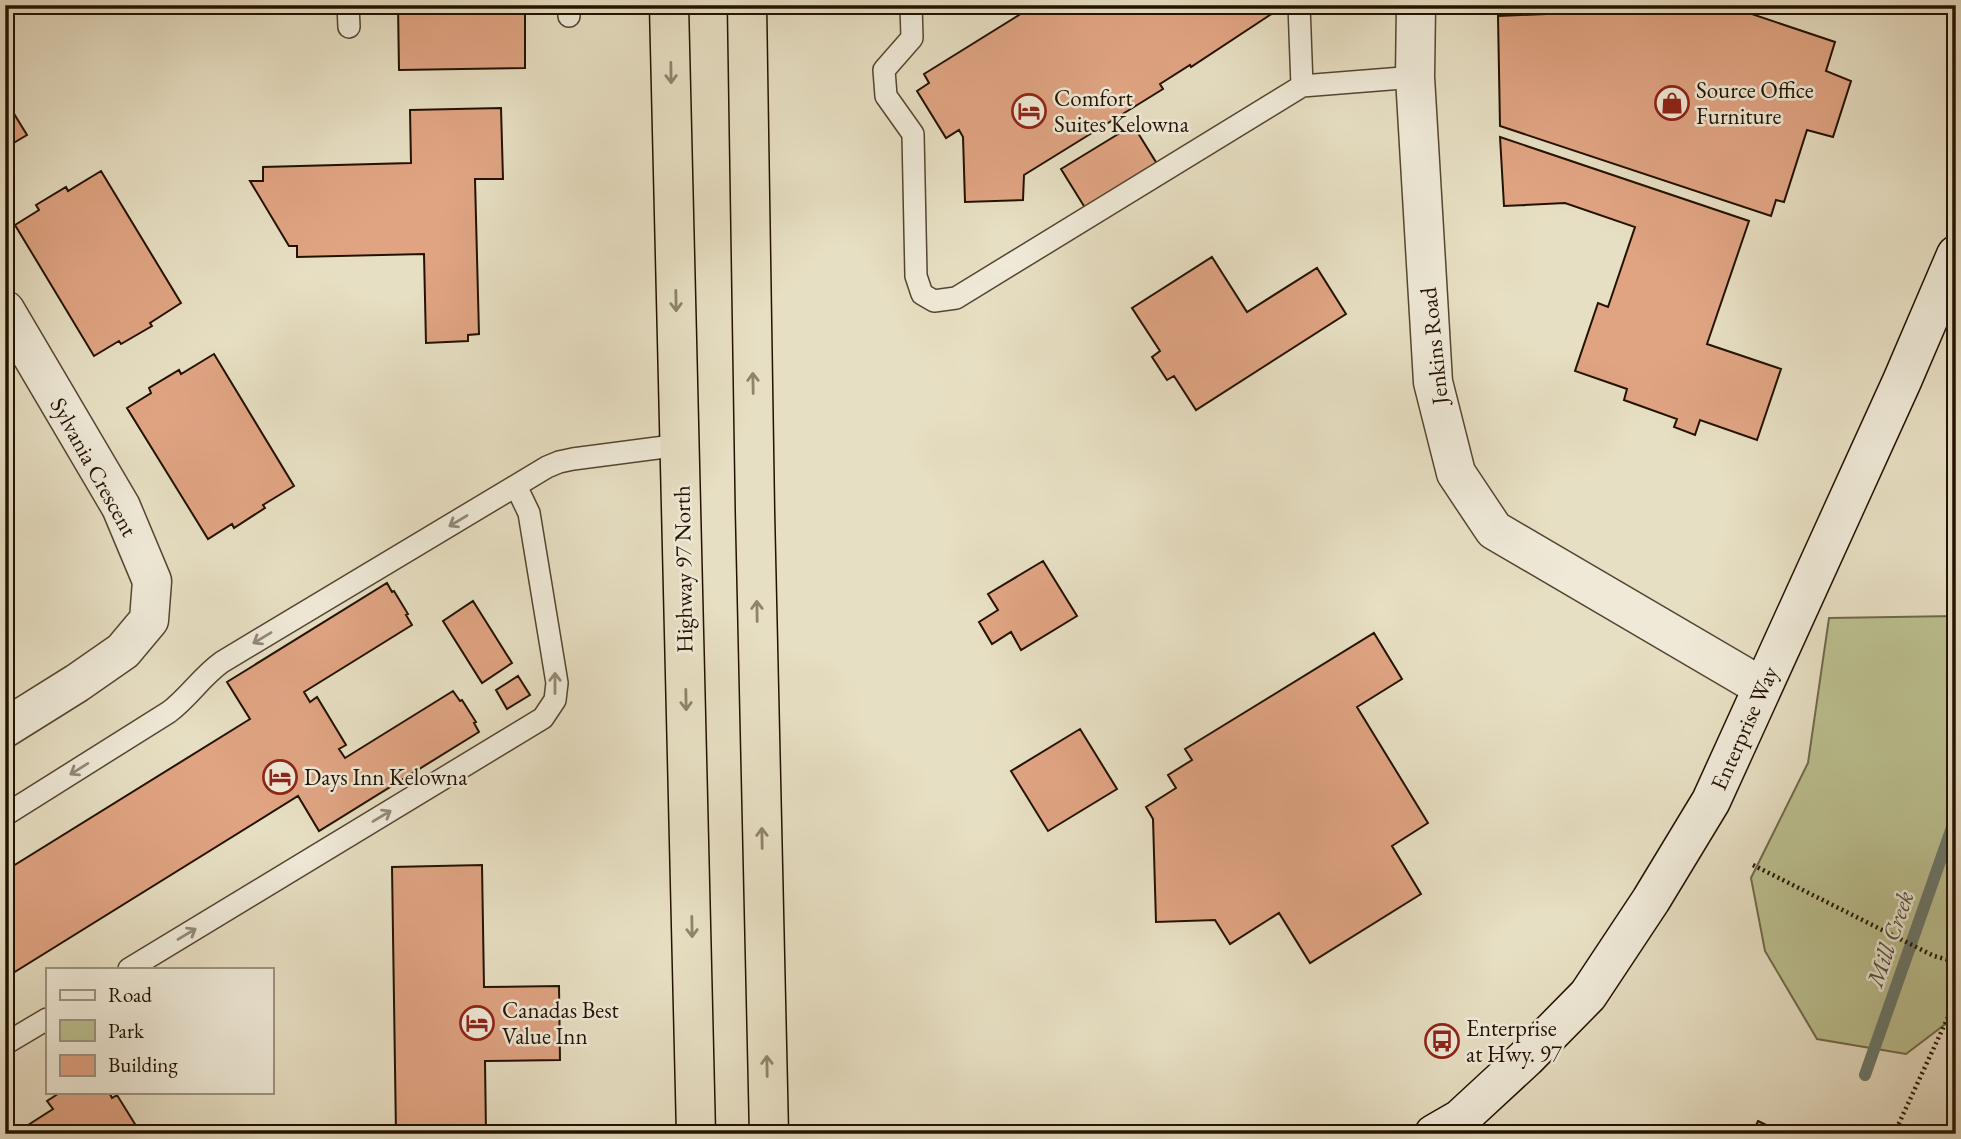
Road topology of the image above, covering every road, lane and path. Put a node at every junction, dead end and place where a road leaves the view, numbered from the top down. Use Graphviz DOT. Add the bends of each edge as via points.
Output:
graph roads {
  1 [pos="348,5"];
  2 [pos="669,5"];
  3 [pos="747,5"];
  4 [pos="911,5"];
  5 [pos="1298,5"];
  6 [pos="1416,5"];
  7 [pos="349,27"];
  8 [pos="1415,77"];
  9 [pos="1302,86"];
  10 [pos="1956,255"];
  11 [pos="5,310"];
  12 [pos="680,445"];
  13 [pos="516,486"];
  14 [pos="1762,688"];
  15 [pos="5,728"];
  16 [pos="5,815"];
  17 [pos="1753,865"];
  18 [pos="1956,962"];
  19 [pos="131,968"];
  20 [pos="1956,1000"];
  21 [pos="1952,1007"];
  22 [pos="1956,1014"];
  23 [pos="46,1020"];
  24 [pos="5,1044"];
  25 [pos="696,1134"];
  26 [pos="769,1134"];
  27 [pos="1434,1134"];
  28 [pos="1894,1134"];
  1 -- 7 [label="lane"];
  2 -- 12 [label="highway, Highway 97 North, one-way"];
  26 -- 3 [label="highway, one-way"];
  4 -- 9 [label="lane" via="912,38 884,70 886,96 913,134 916,276 922,293 934,302 956,298"];
  5 -- 9 [label="lane"];
  6 -- 8 [label="street, Jenkins Road"];
  8 -- 9 [label="lane"];
  8 -- 14 [label="street, Jenkins Road" via="1433,382 1456,473 1494,530"];
  10 -- 14 [label="street, Enterprise Way"];
  11 -- 15 [label="street, Sylvania Crescent" via="121,508 152,580 149,620 123,651"];
  12 -- 13 [label="lane" via="559,462"];
  12 -- 25 [label="highway, Highway 97 North, one-way"];
  13 -- 16 [label="lane, one-way" via="222,662 169,712"];
  19 -- 13 [label="lane, one-way" via="543,718 555,700 557,682 528,513"];
  14 -- 27 [label="street, Enterprise Way" via="1710,801 1588,995 1460,1119"];
  17 -- 18 [label="path" via="1934,956"];
  20 -- 21 [label="path"];
  21 -- 22 [label="path"];
  21 -- 28 [label="path"];
  23 -- 24 [label="lane"];
}
